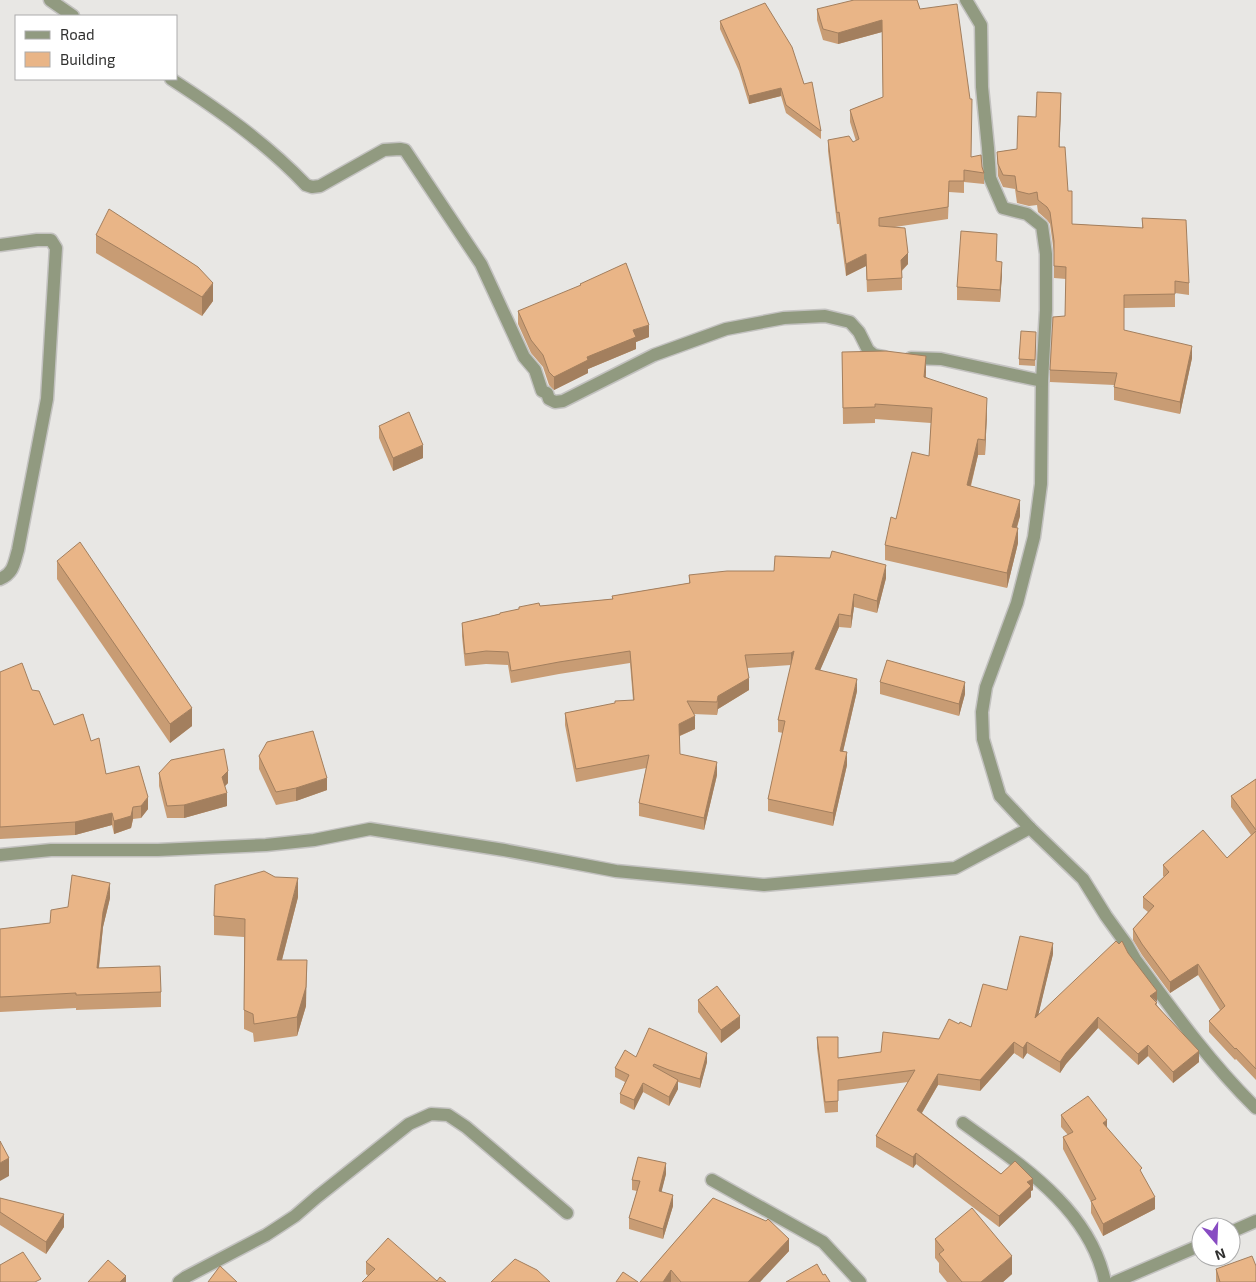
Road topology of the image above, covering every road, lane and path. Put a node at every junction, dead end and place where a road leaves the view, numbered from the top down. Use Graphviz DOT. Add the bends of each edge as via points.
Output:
graph roads {
  1 [pos="50,0"];
  2 [pos="966,0"];
  3 [pos="72,15"];
  4 [pos="173,80"];
  5 [pos="0,245"];
  6 [pos="1042,381"];
  7 [pos="0,579"];
  8 [pos="1030,828"];
  9 [pos="0,855"];
  10 [pos="1256,1108"];
  11 [pos="963,1123"];
  12 [pos="712,1180"];
  13 [pos="567,1213"];
  14 [pos="1255,1223"];
  15 [pos="1241,1228"];
  16 [pos="1191,1249"];
  17 [pos="179,1282"];
  18 [pos="860,1282"];
  19 [pos="1105,1282"];
  20 [pos="1115,1282"];
  1 -- 3 [label="street"];
  2 -- 6 [label="street" via="980,25 990,178 1002,208 1026,214 1042,226 1046,254"];
  4 -- 6 [label="street" via="255,137 312,187 320,186 384,150 405,150 481,264 524,357 535,370 542,391 555,402 563,401 654,355 726,329 784,318 825,316 850,322 868,350 880,357 941,359"];
  5 -- 7 [label="street" via="51,240 56,248 47,399 18,550 11,572"];
  6 -- 8 [label="street" via="1041,484 1034,537 1017,603 986,687 982,712 984,739 1000,796"];
  8 -- 9 [label="street" via="955,868 764,885 616,871 370,829 266,845 52,850"];
  8 -- 10 [label="street" via="1083,879 1135,959 1192,1036"];
  11 -- 19 [label="street" via="1023,1167 1066,1206 1089,1239"];
  12 -- 18 [label="street" via="823,1242"];
  13 -- 17 [label="street" via="466,1127 448,1115 431,1114 408,1124 295,1216"];
  14 -- 15 [label="street"];
  16 -- 20 [label="street"];
}
